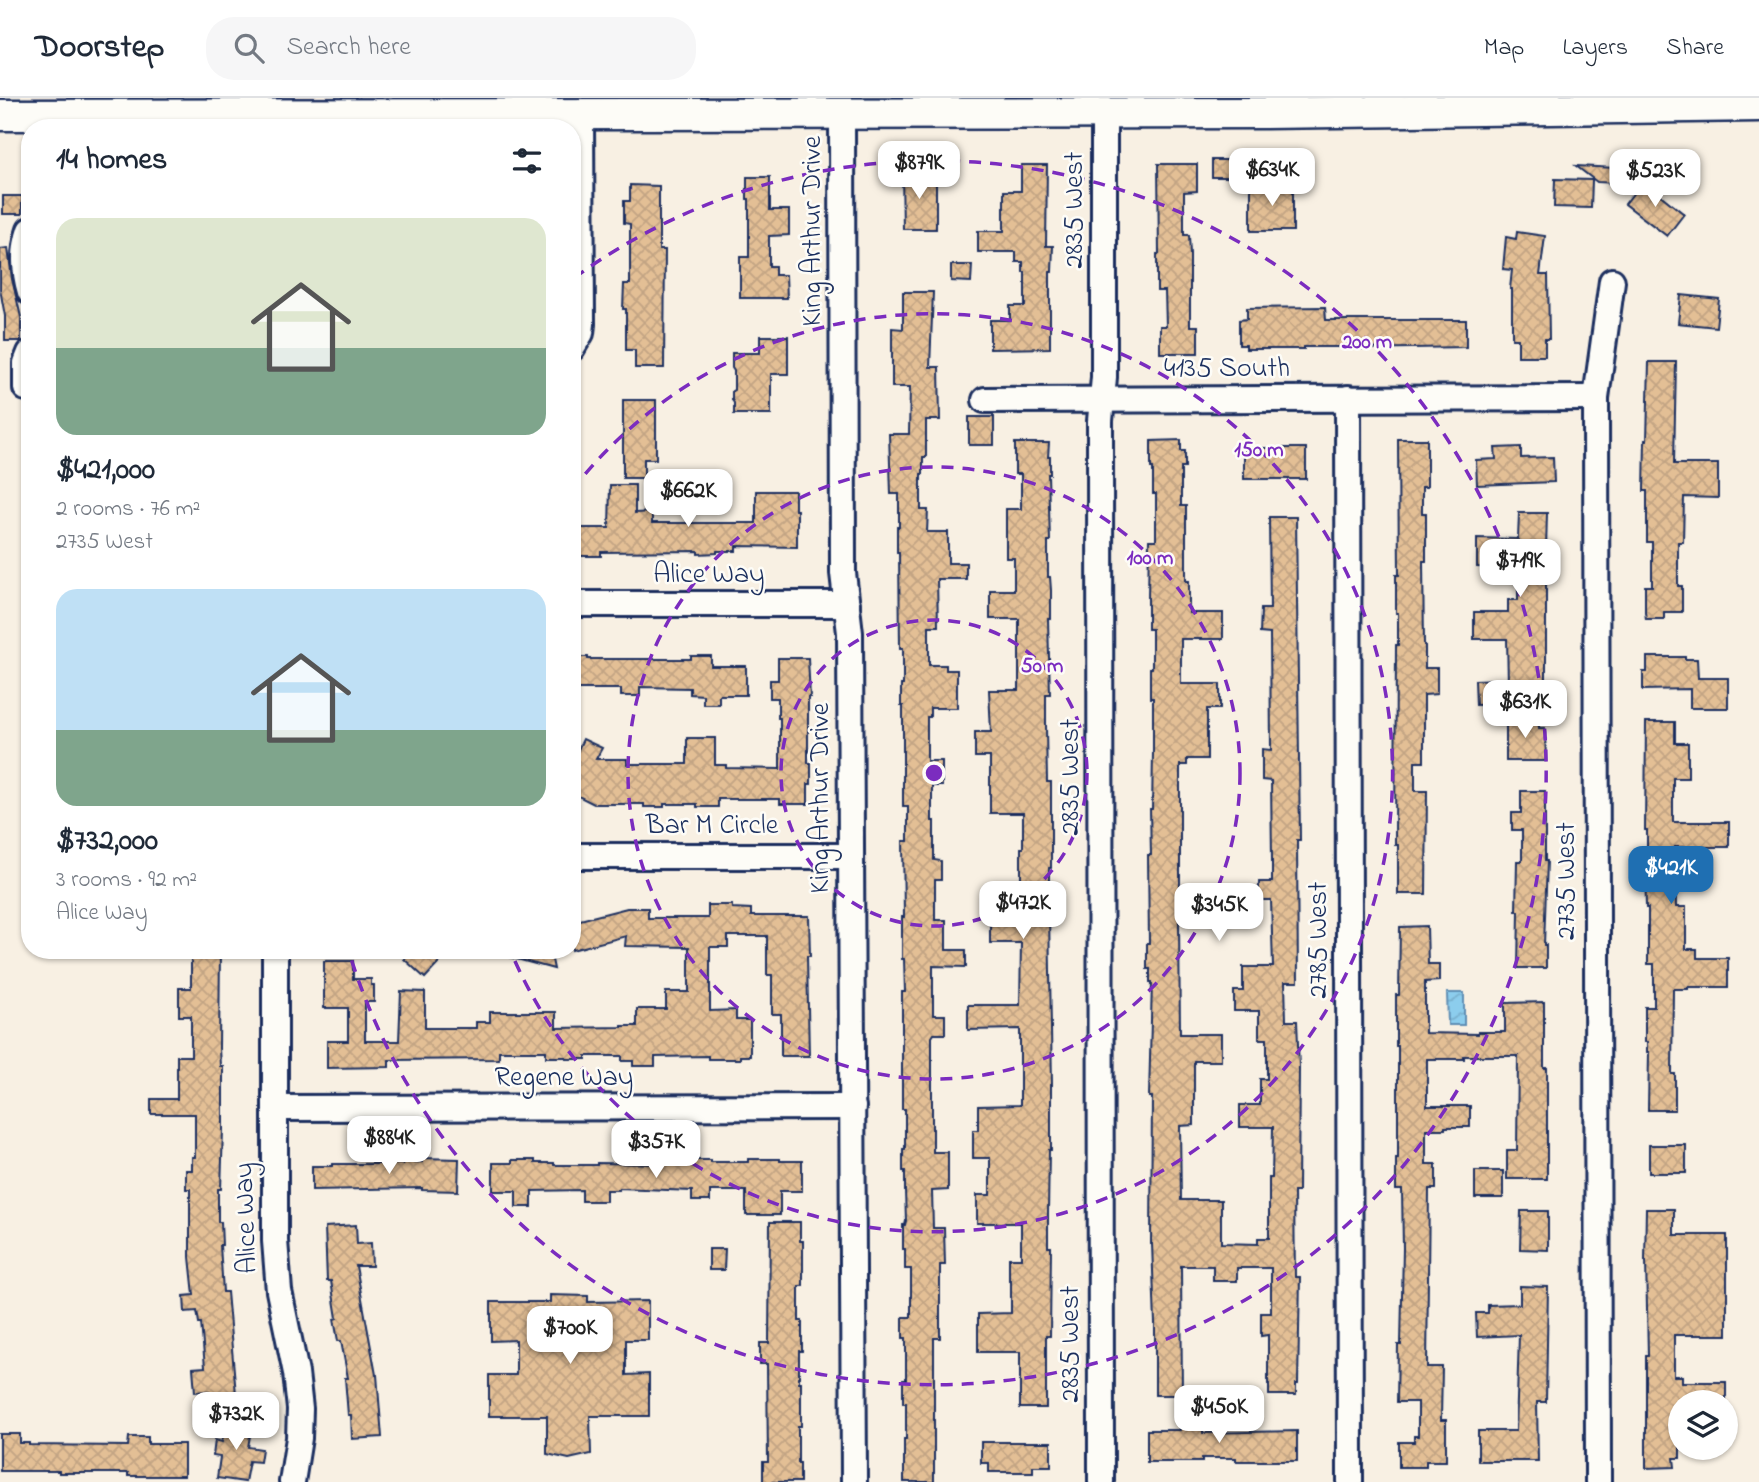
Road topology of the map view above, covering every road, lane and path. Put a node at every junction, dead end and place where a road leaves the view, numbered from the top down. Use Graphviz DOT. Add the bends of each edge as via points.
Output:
graph roads {
  1 [pos="1039,106"];
  2 [pos="1266,106"];
  3 [pos="1759,106"];
  4 [pos="842,113"];
  5 [pos="581,114"];
  6 [pos="1104,114"];
  7 [pos="0,115"];
  8 [pos="24,119"];
  9 [pos="192,119"];
  10 [pos="1612,281"];
  11 [pos="581,333"];
  12 [pos="1348,398"];
  13 [pos="1596,398"];
  14 [pos="1102,399"];
  15 [pos="985,400"];
  16 [pos="581,604"];
  17 [pos="847,604"];
  18 [pos="581,856"];
  19 [pos="851,856"];
  20 [pos="275,959"];
  21 [pos="853,1107"];
  22 [pos="275,1108"];
  23 [pos="292,1482"];
  24 [pos="854,1482"];
  25 [pos="1101,1482"];
  26 [pos="1350,1482"];
  27 [pos="1598,1482"];
  1 -- 4 [label="main road"];
  1 -- 6 [label="main road"];
  2 -- 3 [label="main road"];
  2 -- 6 [label="main road"];
  4 -- 5 [label="main road"];
  4 -- 17 [label="street, King Arthur Drive" via="843,573"];
  5 -- 9 [label="main road"];
  5 -- 11 [label="street"];
  6 -- 14 [label="street, 2835 West"];
  7 -- 8 [label="main road"];
  10 -- 13 [label="street, 2735 West"];
  12 -- 13 [label="street, 4135 South"];
  12 -- 14 [label="street, 4135 South"];
  12 -- 26 [label="street, 2785 West"];
  13 -- 27 [label="street, 2735 West"];
  14 -- 15 [label="street, 4135 South"];
  14 -- 25 [label="street, 2835 West"];
  16 -- 17 [label="street, Alice Way"];
  17 -- 19 [label="street, King Arthur Drive"];
  18 -- 19 [label="street, Bar M Circle"];
  19 -- 21 [label="street, King Arthur Drive"];
  20 -- 22 [label="street, Alice Way"];
  21 -- 22 [label="street, Regene Way"];
  21 -- 24 [label="street, King Arthur Drive"];
  22 -- 23 [label="street, Alice Way" via="279,1292 300,1409"];
}
